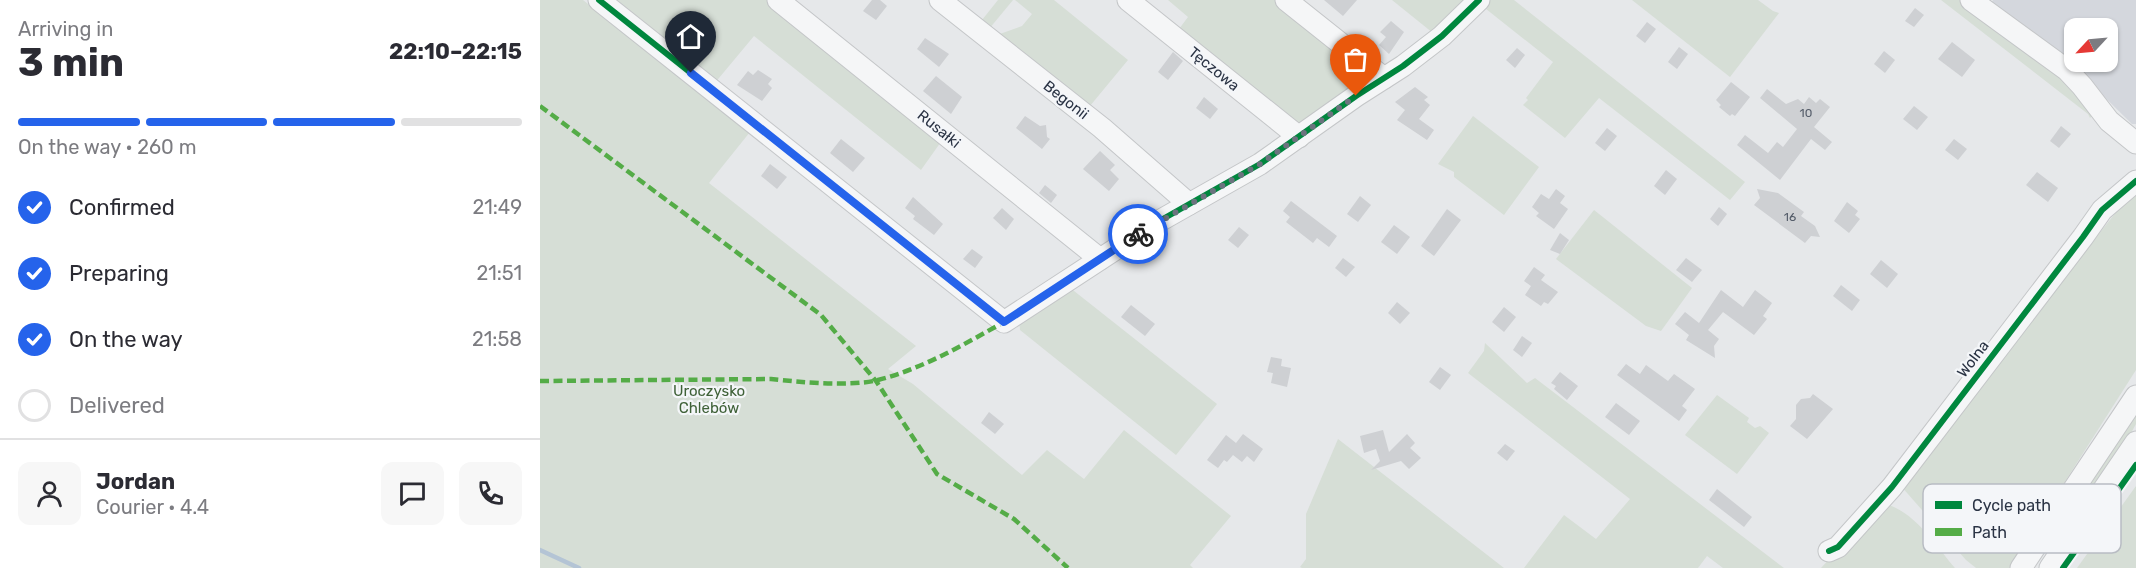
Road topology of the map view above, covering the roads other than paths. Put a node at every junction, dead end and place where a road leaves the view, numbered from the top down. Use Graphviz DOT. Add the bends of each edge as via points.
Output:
graph roads {
  1 [pos="599,0"];
  2 [pos="778,0"];
  3 [pos="940,0"];
  4 [pos="1128,0"];
  5 [pos="1286,0"];
  6 [pos="1479,0"];
  7 [pos="1971,0"];
  8 [pos="1384,78"];
  9 [pos="1299,137"];
  10 [pos="2136,143"];
  11 [pos="2136,181"];
  12 [pos="1189,204"];
  13 [pos="1100,259"];
  14 [pos="2136,396"];
  15 [pos="2136,442"];
  16 [pos="2077,484"];
  17 [pos="2107,484"];
  18 [pos="1829,551"];
  19 [pos="2031,553"];
  20 [pos="2060,553"];
  21 [pos="2021,568"];
  22 [pos="2050,568"];
  1 -- 13 [label="street" via="1004,322"];
  2 -- 13 [label="street, Rusałki"];
  3 -- 12 [label="street, Begonii" via="1102,128"];
  4 -- 9 [label="street, Tęczowa"];
  5 -- 8 [label="street"];
  6 -- 8 [label="street" via="1442,36"];
  7 -- 10 [label="street" via="2067,70 2109,121"];
  8 -- 9 [label="street"];
  9 -- 12 [label="street"];
  11 -- 18 [label="street, Wolna" via="2102,210 1892,487 1838,547"];
  12 -- 13 [label="street"];
  14 -- 16 [label="street"];
  15 -- 17 [label="street"];
  19 -- 21 [label="street"];
  20 -- 22 [label="street"];
}
